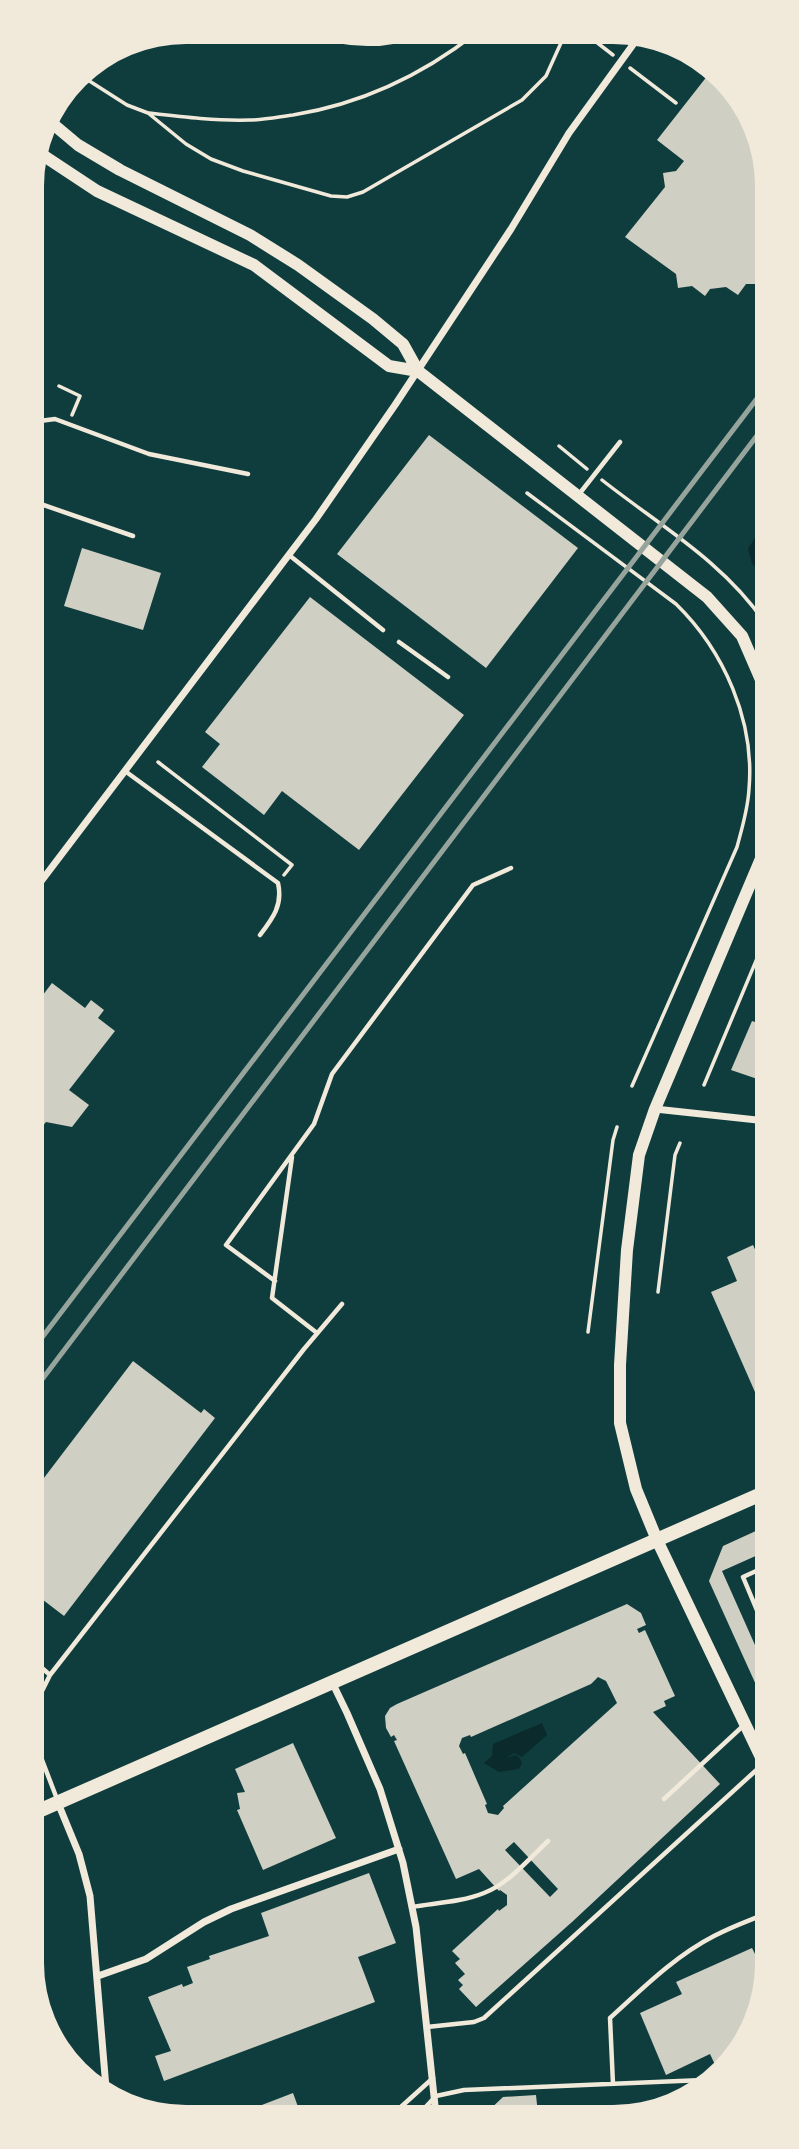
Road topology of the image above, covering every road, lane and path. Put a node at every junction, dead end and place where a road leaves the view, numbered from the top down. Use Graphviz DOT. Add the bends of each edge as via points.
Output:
graph roads {
  1 [pos="462,44"];
  2 [pos="560,44"];
  3 [pos="632,45"];
  4 [pos="90,81"];
  5 [pos="148,113"];
  6 [pos="57,127"];
  7 [pos="47,158"];
  8 [pos="418,371"];
  9 [pos="59,386"];
  10 [pos="44,420"];
  11 [pos="68,423"];
  12 [pos="620,442"];
  13 [pos="559,446"];
  14 [pos="248,474"];
  15 [pos="594,474"];
  16 [pos="527,493"];
  17 [pos="578,495"];
  18 [pos="44,505"];
  19 [pos="133,536"];
  20 [pos="289,554"];
  21 [pos="755,610"];
  22 [pos="383,630"];
  23 [pos="399,642"];
  24 [pos="755,667"];
  25 [pos="448,677"];
  26 [pos="158,762"];
  27 [pos="125,771"];
  28 [pos="511,868"];
  29 [pos="755,873"];
  30 [pos="44,878"];
  31 [pos="278,883"];
  32 [pos="260,934"];
  33 [pos="755,963"];
  34 [pos="704,1085"];
  35 [pos="632,1086"];
  36 [pos="655,1109"];
  37 [pos="755,1120"];
  38 [pos="617,1127"];
  39 [pos="680,1143"];
  40 [pos="292,1154"];
  41 [pos="275,1281"];
  42 [pos="657,1292"];
  43 [pos="342,1304"];
  44 [pos="588,1332"];
  45 [pos="317,1333"];
  46 [pos="755,1497"];
  47 [pos="657,1540"];
  48 [pos="755,1571"];
  49 [pos="755,1604"];
  50 [pos="44,1670"];
  51 [pos="50,1675"];
  52 [pos="331,1682"];
  53 [pos="44,1687"];
  54 [pos="744,1725"];
  55 [pos="755,1747"];
  56 [pos="44,1766"];
  57 [pos="755,1776"];
  58 [pos="664,1799"];
  59 [pos="58,1803"];
  60 [pos="44,1809"];
  61 [pos="548,1841"];
  62 [pos="399,1849"];
  63 [pos="412,1907"];
  64 [pos="755,1918"];
  65 [pos="97,1976"];
  66 [pos="427,2027"];
  67 [pos="433,2077"];
  68 [pos="105,2080"];
  69 [pos="693,2080"];
  70 [pos="613,2084"];
  71 [pos="436,2096"];
  72 [pos="403,2105"];
  73 [pos="427,2105"];
  74 [pos="436,2105"];
  1 -- 5 [label="path" via="396,84 326,109 252,120"];
  2 -- 5 [label="path" via="546,76 522,100 347,197 323,194 211,159"];
  3 -- 8 [label="street" via="569,133"];
  4 -- 5 [label="path"];
  6 -- 8 [label="main road" via="120,170 250,235 298,265 403,344"];
  7 -- 8 [label="main road" via="97,191 254,265 389,366"];
  8 -- 17 [label="main road"];
  8 -- 20 [label="street"];
  9 -- 11 [label="path" via="80,396"];
  10 -- 11 [label="lane"];
  11 -- 14 [label="lane" via="149,454"];
  12 -- 15 [label="lane"];
  13 -- 15 [label="path"];
  15 -- 17 [label="lane"];
  15 -- 21 [label="path" via="710,561"];
  16 -- 35 [label="path" via="690,618 707,640 737,699 746,732 750,788 737,847"];
  17 -- 24 [label="main road" via="707,597 742,636"];
  18 -- 19 [label="lane"];
  20 -- 22 [label="lane"];
  20 -- 27 [label="street"];
  23 -- 25 [label="lane"];
  26 -- 31 [label="path" via="292,864"];
  27 -- 30 [label="street"];
  27 -- 31 [label="lane"];
  28 -- 40 [label="lane" via="473,885 332,1074 314,1124"];
  29 -- 36 [label="main road"];
  31 -- 32 [label="lane" via="279,903"];
  33 -- 34 [label="path"];
  36 -- 37 [label="street"];
  36 -- 47 [label="main road" via="639,1156 628,1250 620,1423 636,1489"];
  38 -- 44 [label="path"];
  39 -- 42 [label="path"];
  40 -- 41 [label="lane"];
  40 -- 41 [label="lane" via="226,1245"];
  41 -- 45 [label="lane" via="272,1298"];
  43 -- 45 [label="lane"];
  45 -- 51 [label="lane"];
  46 -- 47 [label="main road"];
  47 -- 52 [label="main road"];
  47 -- 54 [label="main road"];
  48 -- 49 [label="lane" via="743,1577"];
  50 -- 51 [label="lane"];
  51 -- 53 [label="lane"];
  52 -- 59 [label="main road"];
  52 -- 62 [label="street" via="380,1789"];
  54 -- 55 [label="main road"];
  54 -- 58 [label="lane"];
  56 -- 59 [label="lane"];
  57 -- 66 [label="lane" via="484,2018"];
  59 -- 60 [label="main road"];
  59 -- 65 [label="street" via="87,1882"];
  61 -- 63 [label="lane" via="491,1890"];
  62 -- 63 [label="street"];
  62 -- 65 [label="street" via="231,1909 146,1959"];
  63 -- 66 [label="street"];
  64 -- 70 [label="lane" via="685,1954 610,2018"];
  65 -- 68 [label="street"];
  66 -- 67 [label="street"];
  67 -- 71 [label="street"];
  67 -- 72 [label="lane"];
  69 -- 70 [label="lane"];
  70 -- 71 [label="lane" via="464,2090"];
  71 -- 73 [label="lane"];
  71 -- 74 [label="street"];
}
